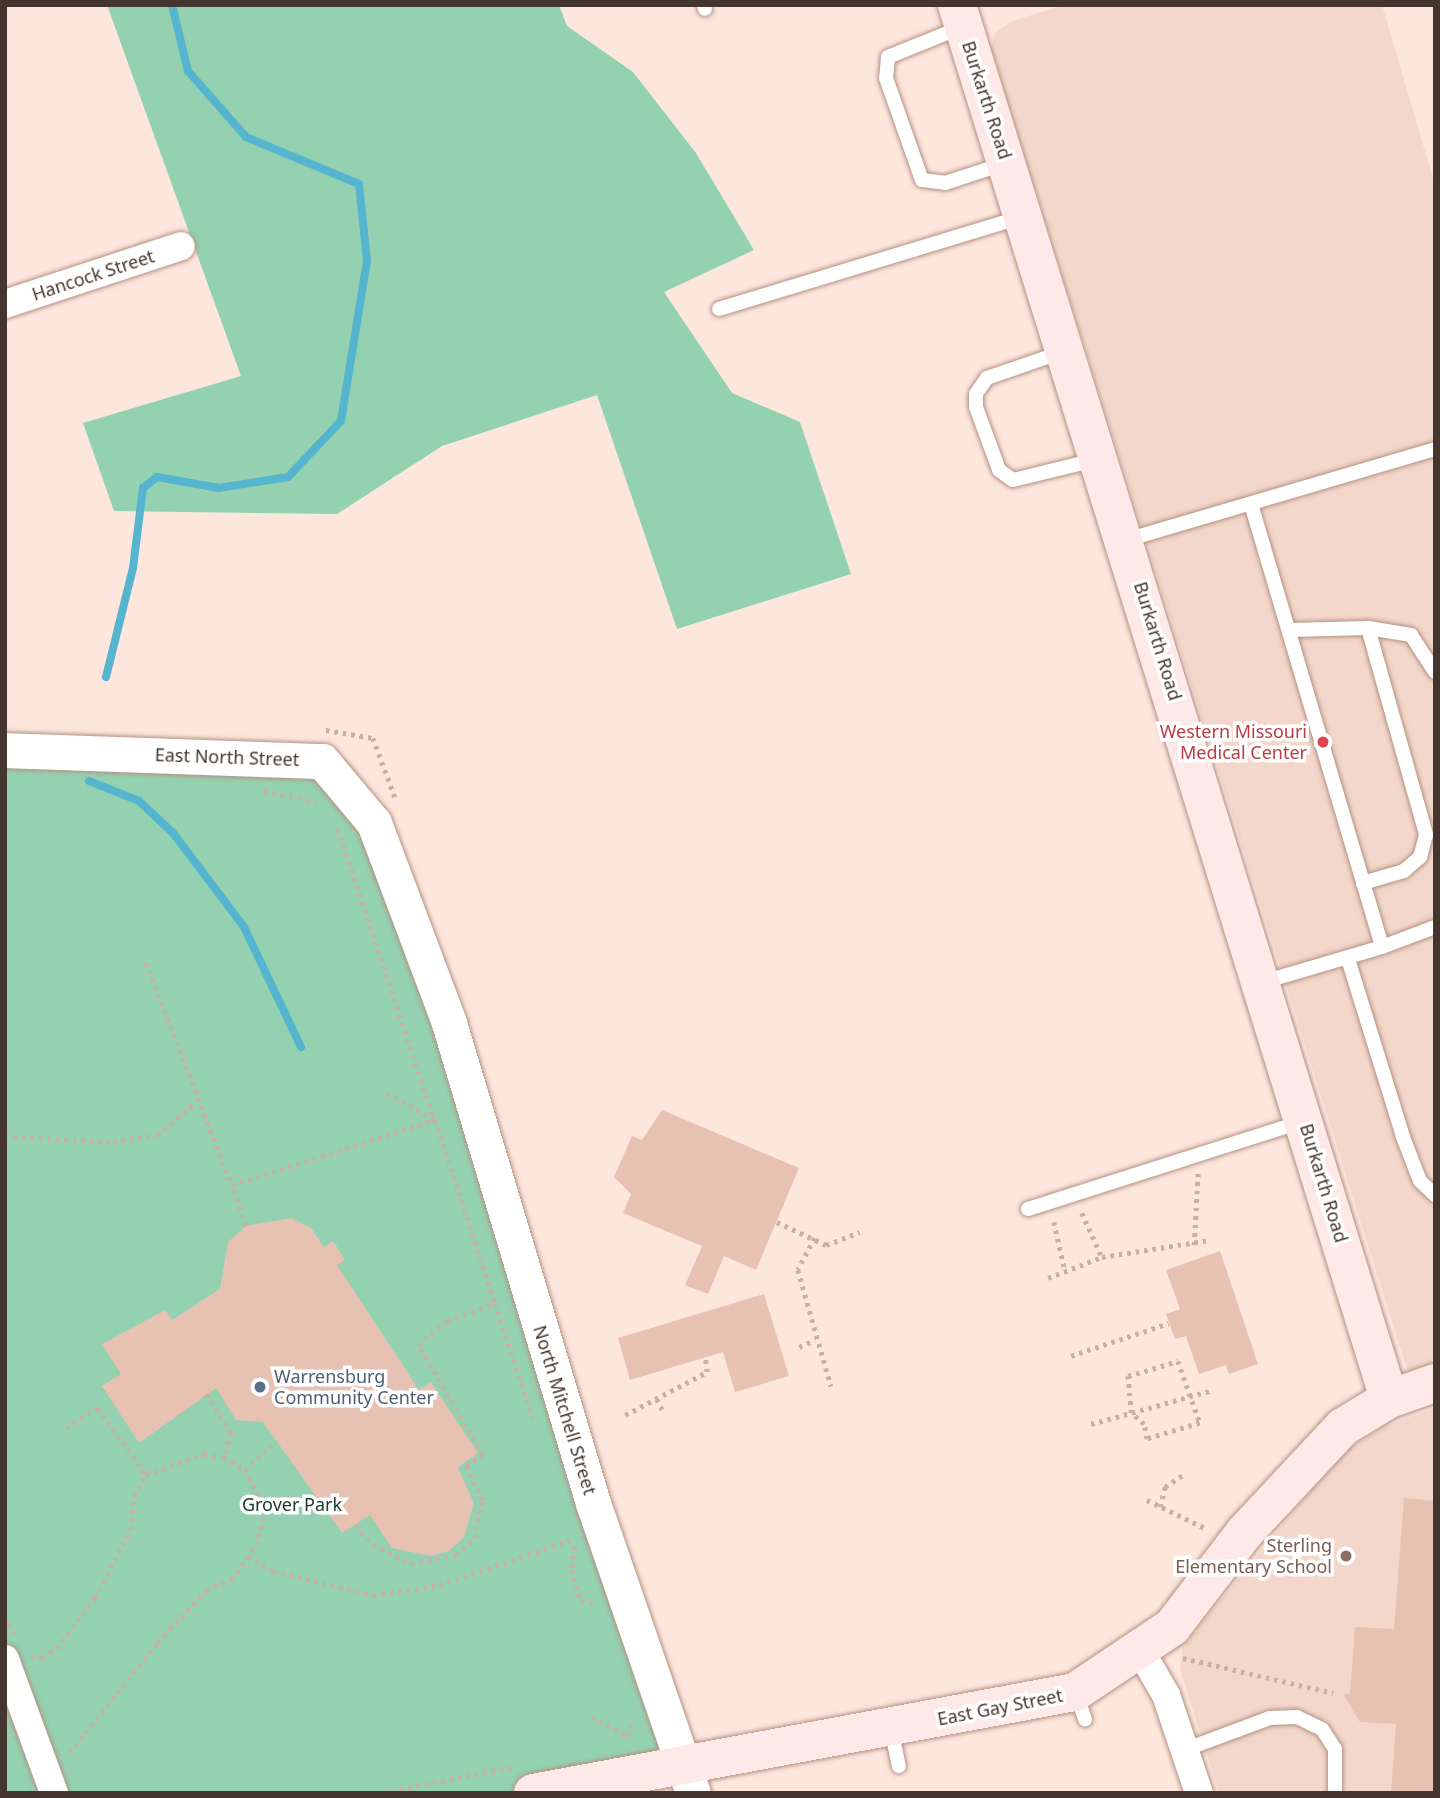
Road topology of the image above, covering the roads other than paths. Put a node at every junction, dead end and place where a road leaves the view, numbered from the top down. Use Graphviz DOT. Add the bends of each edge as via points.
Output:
graph roads {
  1 [pos="964,12"];
  2 [pos="1007,163"];
  3 [pos="1024,217"];
  4 [pos="181,246"];
  5 [pos="5,304"];
  6 [pos="719,309"];
  7 [pos="1066,351"];
  8 [pos="1435,449"];
  9 [pos="1100,458"];
  10 [pos="1251,504"];
  11 [pos="1126,540"];
  12 [pos="1368,628"];
  13 [pos="1289,630"];
  14 [pos="1435,672"];
  15 [pos="5,750"];
  16 [pos="1363,883"];
  17 [pos="1435,927"];
  18 [pos="1382,947"];
  19 [pos="1348,959"];
  20 [pos="1263,982"];
  21 [pos="449,1023"];
  22 [pos="1305,1121"];
  23 [pos="1435,1195"];
  24 [pos="1028,1209"];
  25 [pos="1435,1383"];
  26 [pos="1389,1399"];
  27 [pos="1141,1652"];
  28 [pos="17,1653"];
  29 [pos="890,1728"];
  30 [pos="1184,1750"];
  31 [pos="899,1766"];
  32 [pos="527,1779"];
  33 [pos="689,1779"];
  34 [pos="54,1793"];
  35 [pos="1199,1793"];
  36 [pos="1335,1793"];
  1 -- 2 [label="main road, Burkarth Road"];
  1 -- 2 [label="lane" via="888,57 886,78 922,180 944,183"];
  2 -- 3 [label="main road, Burkarth Road"];
  3 -- 6 [label="lane"];
  3 -- 7 [label="main road, Burkarth Road"];
  4 -- 5 [label="street, Hancock Street"];
  7 -- 9 [label="main road, Burkarth Road"];
  7 -- 9 [label="lane" via="987,378 975,394 976,407 999,470 1013,480"];
  8 -- 10 [label="lane"];
  9 -- 11 [label="main road, Burkarth Road"];
  10 -- 11 [label="lane"];
  10 -- 13 [label="lane"];
  11 -- 20 [label="main road, Burkarth Road"];
  12 -- 13 [label="lane"];
  12 -- 14 [label="lane" via="1411,635"];
  12 -- 16 [label="lane" via="1426,835 1420,858 1404,872"];
  13 -- 16 [label="lane"];
  15 -- 21 [label="street, East North Street" via="322,761 373,823"];
  16 -- 18 [label="lane"];
  17 -- 18 [label="lane"];
  18 -- 19 [label="lane"];
  19 -- 20 [label="lane"];
  19 -- 23 [label="lane" via="1403,1137 1420,1181"];
  20 -- 22 [label="main road, Burkarth Road"];
  21 -- 33 [label="street, North Mitchell Street" via="593,1503"];
  22 -- 24 [label="lane"];
  22 -- 26 [label="main road, Burkarth Road"];
  25 -- 26 [label="main road, East Gay Street"];
  26 -- 27 [label="main road, East Gay Street" via="1343,1427 1237,1543 1172,1627"];
  27 -- 29 [label="main road, East Gay Street" via="1080,1706"];
  27 -- 30 [label="street" via="1166,1695"];
  28 -- 34 [label="street"];
  29 -- 31 [label="lane"];
  29 -- 33 [label="main road, East Gay Street"];
  30 -- 35 [label="street"];
  30 -- 36 [label="lane" via="1270,1718 1297,1717 1322,1729 1335,1749"];
  32 -- 33 [label="main road, East Gay Street"];
}
